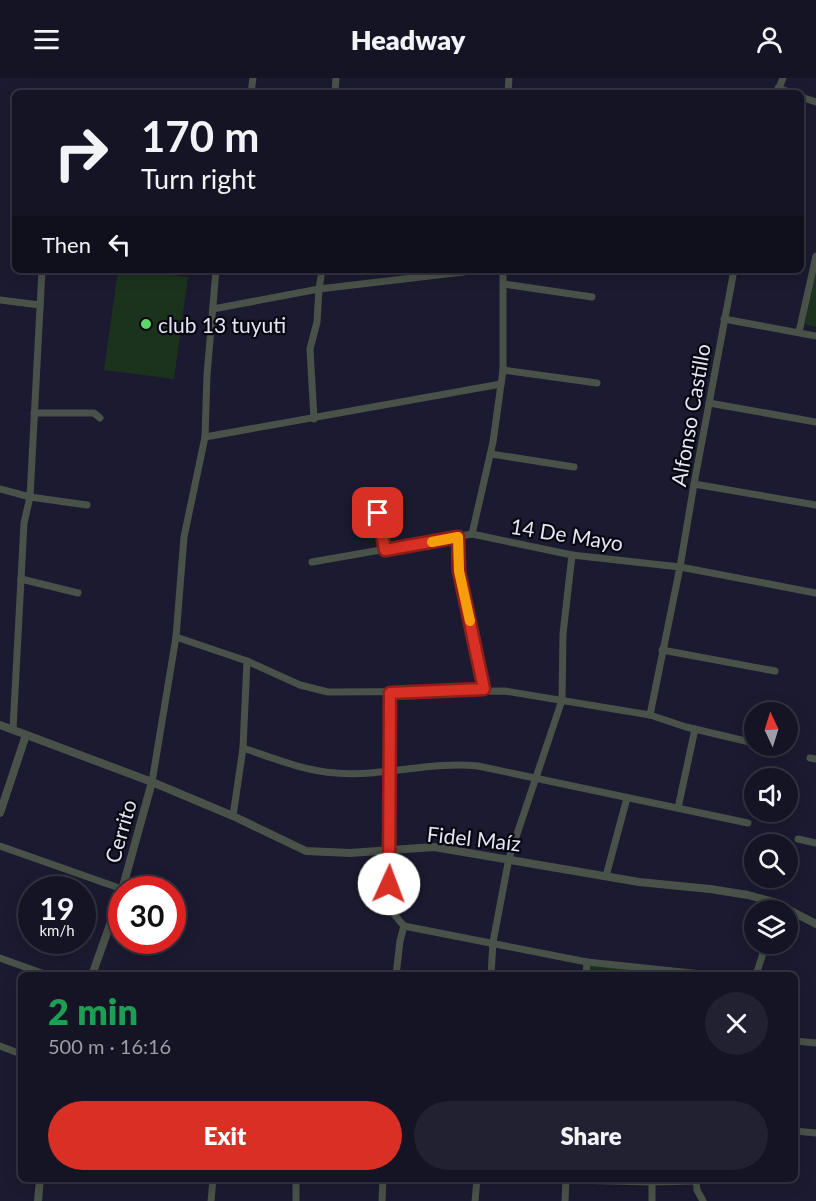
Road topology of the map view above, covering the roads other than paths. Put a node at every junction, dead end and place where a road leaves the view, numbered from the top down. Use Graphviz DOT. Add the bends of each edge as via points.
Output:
graph roads {
  1 [pos="783,78"];
  2 [pos="778,90"];
  3 [pos="816,256"];
  4 [pos="42,273"];
  5 [pos="216,273"];
  6 [pos="322,273"];
  7 [pos="455,273"];
  8 [pos="503,273"];
  9 [pos="733,273"];
  10 [pos="504,284"];
  11 [pos="319,289"];
  12 [pos="592,297"];
  13 [pos="0,300"];
  14 [pos="40,305"];
  15 [pos="213,309"];
  16 [pos="724,319"];
  17 [pos="799,332"];
  18 [pos="816,336"];
  19 [pos="503,370"];
  20 [pos="597,383"];
  21 [pos="501,384"];
  22 [pos="709,403"];
  23 [pos="34,413"];
  24 [pos="100,418"];
  25 [pos="314,419"];
  26 [pos="816,422"];
  27 [pos="205,437"];
  28 [pos="491,454"];
  29 [pos="574,467"];
  30 [pos="694,484"];
  31 [pos="0,489"];
  32 [pos="375,494"];
  33 [pos="30,497"];
  34 [pos="87,505"];
  35 [pos="816,505"];
  36 [pos="472,534"];
  37 [pos="458,537"];
  38 [pos="385,550"];
  39 [pos="572,555"];
  40 [pos="312,562"];
  41 [pos="680,567"];
  42 [pos="21,579"];
  43 [pos="78,593"];
  44 [pos="816,593"];
  45 [pos="176,637"];
  46 [pos="662,650"];
  47 [pos="247,662"];
  48 [pos="776,671"];
  49 [pos="484,689"];
  50 [pos="390,693"];
  51 [pos="562,700"];
  52 [pos="650,715"];
  53 [pos="0,725"];
  54 [pos="13,729"];
  55 [pos="695,729"];
  56 [pos="26,735"];
  57 [pos="744,741"];
  58 [pos="243,748"];
  59 [pos="389,772"];
  60 [pos="535,778"];
  61 [pos="152,782"];
  62 [pos="627,798"];
  63 [pos="678,808"];
  64 [pos="0,813"];
  65 [pos="234,816"];
  66 [pos="747,823"];
  67 [pos="798,838"];
  68 [pos="816,843"];
  69 [pos="0,846"];
  70 [pos="390,851"];
  71 [pos="509,858"];
  72 [pos="126,876"];
  73 [pos="606,876"];
  74 [pos="108,885"];
  75 [pos="760,900"];
  76 [pos="798,916"];
  77 [pos="816,924"];
  78 [pos="404,926"];
  79 [pos="108,930"];
  80 [pos="493,942"];
  81 [pos="763,954"];
  82 [pos="0,958"];
  83 [pos="587,962"];
  84 [pos="39,972"];
  85 [pos="93,972"];
  86 [pos="396,972"];
  87 [pos="491,972"];
  88 [pos="586,972"];
  89 [pos="682,972"];
  90 [pos="757,972"];
  91 [pos="798,1041"];
  92 [pos="816,1043"];
  93 [pos="0,1046"];
  94 [pos="18,1053"];
  95 [pos="798,1131"];
  96 [pos="816,1133"];
  97 [pos="40,1182"];
  98 [pos="213,1182"];
  99 [pos="296,1182"];
  100 [pos="383,1182"];
  101 [pos="477,1182"];
  102 [pos="566,1182"];
  103 [pos="652,1182"];
  104 [pos="696,1182"];
  105 [pos="38,1201"];
  106 [pos="211,1201"];
  107 [pos="296,1201"];
  108 [pos="382,1201"];
  109 [pos="475,1201"];
  110 [pos="565,1201"];
  111 [pos="652,1201"];
  112 [pos="703,1201"];
  1 -- 2 [label="street"];
  3 -- 17 [label="street"];
  4 -- 14 [label="street"];
  5 -- 15 [label="street"];
  6 -- 11 [label="street"];
  7 -- 11 [label="street"];
  8 -- 10 [label="street"];
  9 -- 16 [label="street, Alfonso Castillo"];
  10 -- 12 [label="street"];
  10 -- 19 [label="street"];
  11 -- 15 [label="street"];
  11 -- 25 [label="street" via="310,349"];
  13 -- 14 [label="street"];
  14 -- 23 [label="street"];
  15 -- 27 [label="street"];
  16 -- 17 [label="street"];
  16 -- 22 [label="street, Alfonso Castillo"];
  17 -- 18 [label="street"];
  19 -- 20 [label="street"];
  19 -- 21 [label="street"];
  21 -- 25 [label="street"];
  21 -- 28 [label="street"];
  22 -- 26 [label="street"];
  22 -- 30 [label="street, Alfonso Castillo"];
  23 -- 24 [label="street" via="94,413"];
  23 -- 33 [label="street"];
  25 -- 27 [label="street"];
  27 -- 45 [label="street" via="184,537"];
  28 -- 29 [label="street"];
  28 -- 36 [label="street"];
  30 -- 35 [label="street"];
  30 -- 41 [label="street, Alfonso Castillo"];
  31 -- 33 [label="street"];
  32 -- 38 [label="street"];
  33 -- 34 [label="street"];
  33 -- 42 [label="street" via="24,523"];
  36 -- 37 [label="street, 14 De Mayo"];
  36 -- 39 [label="street, 14 De Mayo"];
  37 -- 38 [label="street, 14 De Mayo"];
  37 -- 49 [label="street" via="459,571"];
  38 -- 40 [label="street, 14 De Mayo"];
  39 -- 41 [label="street, 14 De Mayo"];
  39 -- 51 [label="street" via="563,634"];
  41 -- 44 [label="street, 14 De Mayo"];
  41 -- 46 [label="street, Alfonso Castillo"];
  42 -- 43 [label="street"];
  42 -- 54 [label="street"];
  45 -- 47 [label="street"];
  45 -- 61 [label="street"];
  46 -- 48 [label="street"];
  46 -- 52 [label="street, Alfonso Castillo"];
  47 -- 50 [label="street" via="314,689"];
  47 -- 58 [label="street"];
  49 -- 50 [label="street"];
  49 -- 51 [label="street"];
  50 -- 59 [label="street"];
  51 -- 52 [label="street"];
  51 -- 60 [label="street"];
  52 -- 55 [label="street"];
  53 -- 54 [label="street, Fidel Maíz"];
  54 -- 56 [label="street, Fidel Maíz"];
  55 -- 57 [label="street"];
  55 -- 63 [label="street"];
  56 -- 61 [label="street, Fidel Maíz"];
  56 -- 64 [label="street"];
  58 -- 59 [label="street" via="316,770"];
  58 -- 65 [label="street"];
  59 -- 60 [label="street" via="465,765"];
  59 -- 70 [label="street"];
  60 -- 62 [label="street"];
  60 -- 71 [label="street"];
  61 -- 65 [label="street, Fidel Maíz"];
  61 -- 72 [label="street, Cerrito"];
  62 -- 63 [label="street"];
  62 -- 73 [label="street"];
  63 -- 66 [label="street"];
  65 -- 70 [label="street, Fidel Maíz" via="306,851"];
  67 -- 68 [label="street"];
  69 -- 74 [label="street"];
  70 -- 71 [label="street, Fidel Maíz" via="434,847"];
  70 -- 78 [label="street" via="388,898 393,914"];
  71 -- 73 [label="street, Fidel Maíz"];
  71 -- 80 [label="street"];
  73 -- 75 [label="street, Fidel Maíz" via="710,889"];
  76 -- 77 [label="street, Fidel Maíz"];
  78 -- 80 [label="street"];
  78 -- 86 [label="street"];
  79 -- 85 [label="street, Cerrito"];
  80 -- 83 [label="street"];
  80 -- 87 [label="street"];
  81 -- 90 [label="street"];
  82 -- 84 [label="street"];
  83 -- 88 [label="street"];
  83 -- 89 [label="street"];
  91 -- 92 [label="street"];
  93 -- 94 [label="street"];
  95 -- 96 [label="street"];
  97 -- 105 [label="street"];
  98 -- 106 [label="street"];
  99 -- 107 [label="street"];
  100 -- 108 [label="street"];
  101 -- 109 [label="street"];
  102 -- 110 [label="street"];
  103 -- 111 [label="street"];
  104 -- 112 [label="street"];
}
